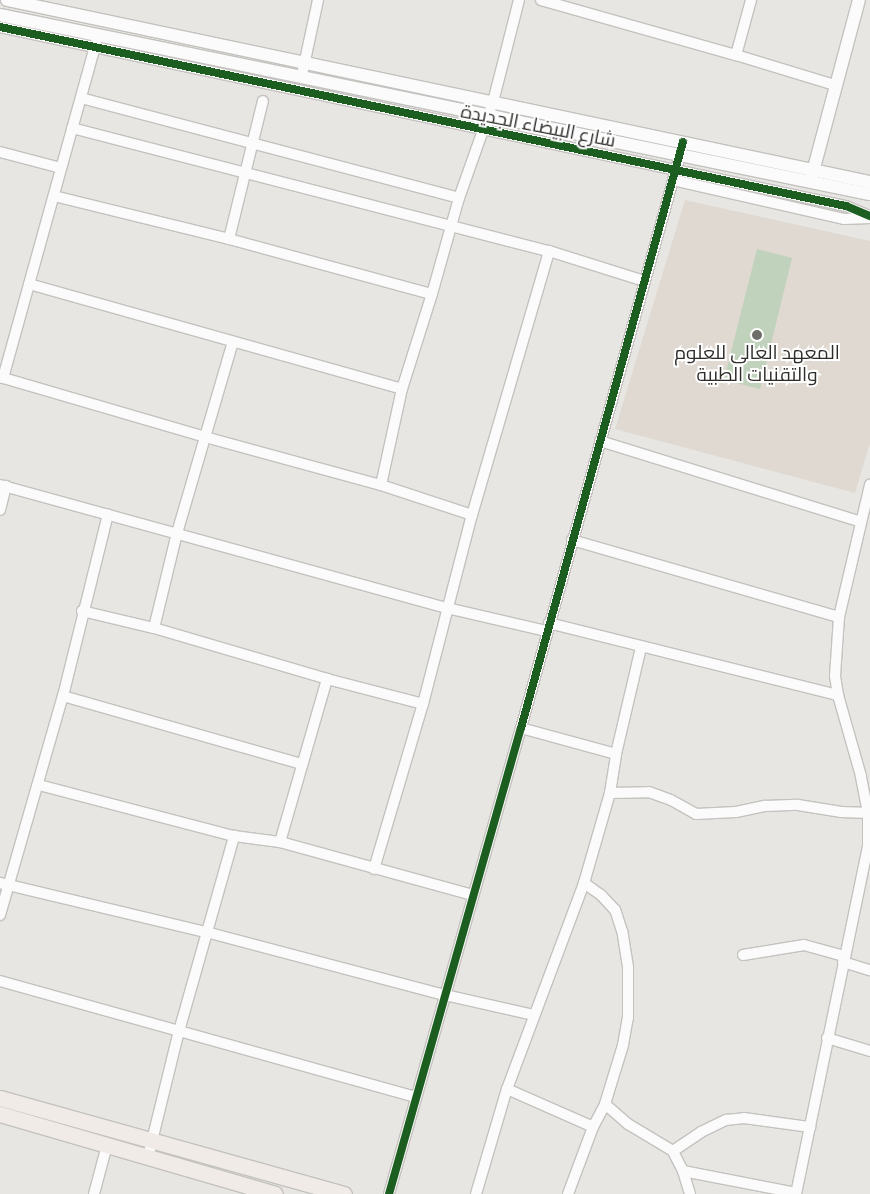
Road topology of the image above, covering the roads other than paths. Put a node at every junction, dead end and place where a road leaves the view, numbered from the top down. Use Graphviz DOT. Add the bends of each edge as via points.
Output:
graph roads {
  1 [pos="7,0"];
  2 [pos="318,0"];
  3 [pos="519,0"];
  4 [pos="543,0"];
  5 [pos="751,0"];
  6 [pos="859,0"];
  7 [pos="0,15"];
  8 [pos="0,27"];
  9 [pos="98,34"];
  10 [pos="95,48"];
  11 [pos="736,55"];
  12 [pos="304,62"];
  13 [pos="301,78"];
  14 [pos="835,85"];
  15 [pos="81,98"];
  16 [pos="264,101"];
  17 [pos="493,102"];
  18 [pos="487,116"];
  19 [pos="72,128"];
  20 [pos="482,130"];
  21 [pos="252,142"];
  22 [pos="684,142"];
  23 [pos="0,152"];
  24 [pos="680,156"];
  25 [pos="61,168"];
  26 [pos="244,174"];
  27 [pos="674,176"];
  28 [pos="812,176"];
  29 [pos="870,182"];
  30 [pos="870,194"];
  31 [pos="54,196"];
  32 [pos="459,198"];
  33 [pos="870,217"];
  34 [pos="450,227"];
  35 [pos="229,239"];
  36 [pos="549,252"];
  37 [pos="644,281"];
  38 [pos="29,284"];
  39 [pos="432,294"];
  40 [pos="233,342"];
  41 [pos="1,378"];
  42 [pos="402,388"];
  43 [pos="205,438"];
  44 [pos="600,440"];
  45 [pos="381,485"];
  46 [pos="870,485"];
  47 [pos="3,486"];
  48 [pos="0,510"];
  49 [pos="108,514"];
  50 [pos="472,515"];
  51 [pos="860,522"];
  52 [pos="177,533"];
  53 [pos="572,540"];
  54 [pos="447,608"];
  55 [pos="82,611"];
  56 [pos="839,617"];
  57 [pos="548,627"];
  58 [pos="154,628"];
  59 [pos="640,647"];
  60 [pos="327,679"];
  61 [pos="838,695"];
  62 [pos="63,696"];
  63 [pos="422,704"];
  64 [pos="521,728"];
  65 [pos="616,754"];
  66 [pos="301,764"];
  67 [pos="38,785"];
  68 [pos="610,793"];
  69 [pos="869,813"];
  70 [pos="234,836"];
  71 [pos="280,842"];
  72 [pos="374,868"];
  73 [pos="866,874"];
  74 [pos="584,883"];
  75 [pos="5,884"];
  76 [pos="473,895"];
  77 [pos="0,915"];
  78 [pos="206,932"];
  79 [pos="743,955"];
  80 [pos="844,959"];
  81 [pos="870,970"];
  82 [pos="0,981"];
  83 [pos="445,995"];
  84 [pos="534,1014"];
  85 [pos="179,1031"];
  86 [pos="827,1038"];
  87 [pos="870,1051"];
  88 [pos="507,1089"];
  89 [pos="416,1096"];
  90 [pos="0,1098"];
  91 [pos="605,1104"];
  92 [pos="0,1114"];
  93 [pos="810,1126"];
  94 [pos="592,1127"];
  95 [pos="152,1140"];
  96 [pos="107,1145"];
  97 [pos="673,1151"];
  98 [pos="148,1157"];
  99 [pos="683,1171"];
  100 [pos="252,1191"];
  101 [pos="796,1193"];
  102 [pos="94,1194"];
  103 [pos="275,1194"];
  104 [pos="344,1194"];
  105 [pos="389,1194"];
  106 [pos="476,1194"];
  107 [pos="568,1194"];
  108 [pos="690,1194"];
  1 -- 12 [label="street, شارع البيضاء الجديدة"];
  2 -- 12 [label="street"];
  3 -- 17 [label="street"];
  4 -- 11 [label="street"];
  5 -- 11 [label="street"];
  6 -- 14 [label="street"];
  7 -- 9 [label="street, شارع البيضاء الجديدة"];
  8 -- 10 [label="street"];
  9 -- 10 [label="street"];
  9 -- 13 [label="street, شارع البيضاء الجديدة"];
  10 -- 15 [label="street"];
  10 -- 20 [label="street"];
  11 -- 14 [label="street"];
  12 -- 13 [label="street"];
  12 -- 17 [label="street, شارع البيضاء الجديدة"];
  13 -- 18 [label="street, شارع البيضاء الجديدة"];
  14 -- 28 [label="street"];
  15 -- 19 [label="street"];
  15 -- 21 [label="street"];
  16 -- 21 [label="street"];
  17 -- 18 [label="street"];
  17 -- 22 [label="street, شارع البيضاء الجديدة"];
  18 -- 20 [label="street"];
  18 -- 24 [label="street, شارع البيضاء الجديدة"];
  19 -- 25 [label="street"];
  19 -- 26 [label="street"];
  20 -- 27 [label="street"];
  20 -- 32 [label="street"];
  21 -- 26 [label="street"];
  21 -- 32 [label="street"];
  22 -- 24 [label="street"];
  22 -- 28 [label="street, شارع البيضاء الجديدة"];
  23 -- 25 [label="street"];
  24 -- 27 [label="street"];
  24 -- 28 [label="street, شارع البيضاء الجديدة"];
  25 -- 31 [label="street"];
  26 -- 34 [label="street"];
  26 -- 35 [label="street"];
  27 -- 33 [label="street" via="846,206"];
  27 -- 37 [label="street"];
  28 -- 29 [label="street, شارع البيضاء الجديدة"];
  28 -- 30 [label="street, شارع البيضاء الجديدة"];
  31 -- 35 [label="street"];
  31 -- 38 [label="street"];
  32 -- 34 [label="street"];
  34 -- 36 [label="street"];
  34 -- 39 [label="street"];
  35 -- 39 [label="street"];
  36 -- 37 [label="street"];
  36 -- 50 [label="street"];
  37 -- 44 [label="street"];
  38 -- 40 [label="street"];
  38 -- 41 [label="street"];
  39 -- 42 [label="street"];
  40 -- 42 [label="street"];
  40 -- 43 [label="street"];
  41 -- 43 [label="street"];
  42 -- 45 [label="street"];
  43 -- 45 [label="street"];
  43 -- 52 [label="street"];
  44 -- 51 [label="street"];
  44 -- 53 [label="street"];
  45 -- 50 [label="street"];
  46 -- 51 [label="street"];
  47 -- 48 [label="street"];
  47 -- 49 [label="street"];
  49 -- 52 [label="street"];
  49 -- 55 [label="street"];
  50 -- 54 [label="street"];
  51 -- 56 [label="street"];
  52 -- 54 [label="street"];
  52 -- 58 [label="street"];
  53 -- 56 [label="street"];
  53 -- 57 [label="street"];
  54 -- 57 [label="street"];
  54 -- 63 [label="street"];
  55 -- 58 [label="street"];
  55 -- 62 [label="street"];
  56 -- 61 [label="street" via="835,676"];
  57 -- 59 [label="street"];
  57 -- 64 [label="street"];
  58 -- 60 [label="street"];
  59 -- 61 [label="street"];
  59 -- 65 [label="street"];
  60 -- 63 [label="street"];
  60 -- 66 [label="street"];
  61 -- 69 [label="street"];
  62 -- 66 [label="street"];
  62 -- 67 [label="street"];
  63 -- 72 [label="street"];
  64 -- 65 [label="street"];
  64 -- 76 [label="street"];
  65 -- 68 [label="street"];
  66 -- 71 [label="street"];
  67 -- 70 [label="street"];
  67 -- 75 [label="street"];
  68 -- 69 [label="street" via="650,792 696,814 798,805"];
  68 -- 74 [label="street"];
  69 -- 73 [label="street"];
  70 -- 71 [label="street"];
  70 -- 78 [label="street"];
  71 -- 72 [label="street"];
  72 -- 76 [label="street"];
  73 -- 80 [label="street"];
  74 -- 84 [label="street"];
  74 -- 91 [label="street" via="615,910 628,967 628,1018"];
  75 -- 77 [label="street"];
  75 -- 78 [label="street"];
  76 -- 83 [label="street"];
  78 -- 83 [label="street"];
  78 -- 85 [label="street"];
  79 -- 80 [label="street" via="804,945"];
  80 -- 81 [label="street"];
  80 -- 86 [label="street"];
  82 -- 85 [label="street"];
  83 -- 84 [label="street"];
  83 -- 89 [label="street"];
  84 -- 88 [label="street"];
  85 -- 89 [label="street"];
  85 -- 95 [label="street"];
  86 -- 87 [label="street"];
  86 -- 93 [label="street"];
  88 -- 94 [label="street"];
  88 -- 106 [label="street"];
  89 -- 105 [label="street"];
  90 -- 95 [label="main road"];
  91 -- 94 [label="street"];
  91 -- 97 [label="street" via="628,1124"];
  92 -- 96 [label="main road"];
  93 -- 97 [label="street" via="744,1118 726,1120"];
  93 -- 101 [label="street"];
  94 -- 107 [label="street"];
  95 -- 98 [label="street"];
  95 -- 104 [label="main road"];
  96 -- 98 [label="main road"];
  96 -- 102 [label="street"];
  97 -- 99 [label="street"];
  98 -- 100 [label="main road"];
  99 -- 101 [label="street"];
  99 -- 108 [label="street"];
  100 -- 103 [label="main road"];
}
